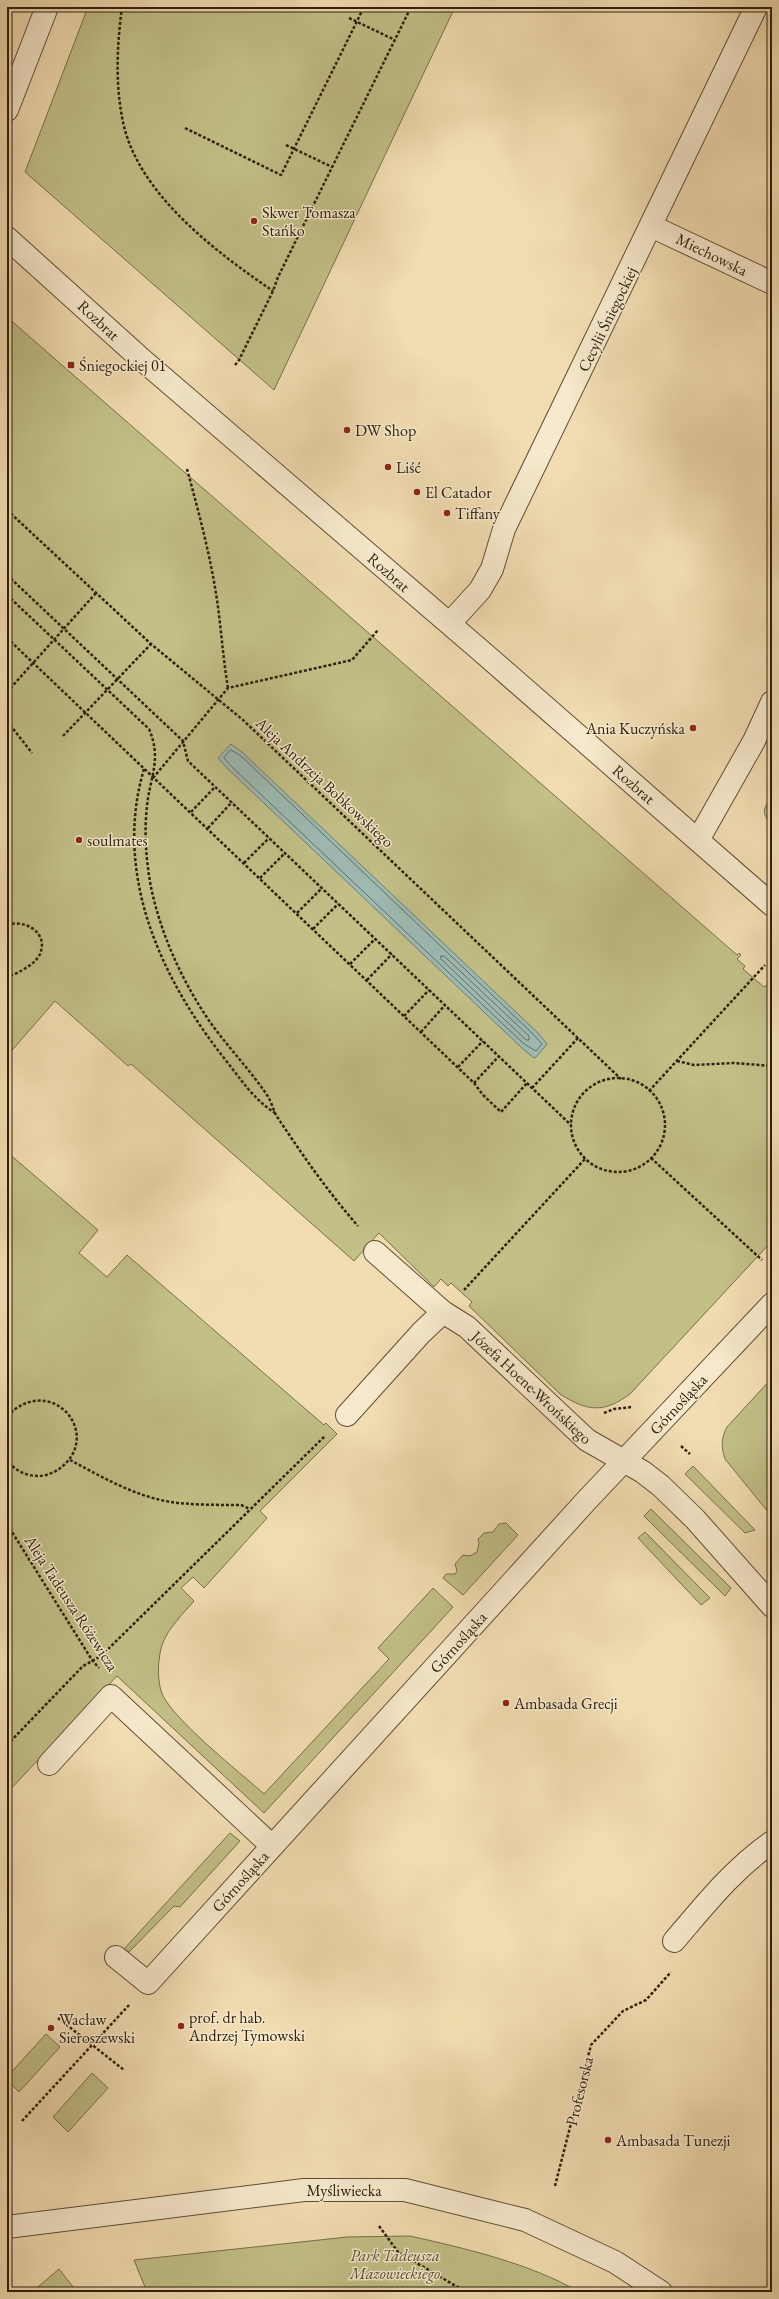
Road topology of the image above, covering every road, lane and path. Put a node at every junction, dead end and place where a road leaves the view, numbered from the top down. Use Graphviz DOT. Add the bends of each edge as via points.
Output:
graph roads {
  1 [pos="47,7"];
  2 [pos="122,7"];
  3 [pos="364,7"];
  4 [pos="411,7"];
  5 [pos="756,7"];
  6 [pos="349,18"];
  7 [pos="357,22"];
  8 [pos="395,40"];
  9 [pos="7,110"];
  10 [pos="185,128"];
  11 [pos="286,145"];
  12 [pos="294,148"];
  13 [pos="332,167"];
  14 [pos="651,226"];
  15 [pos="7,238"];
  16 [pos="772,283"];
  17 [pos="273,291"];
  18 [pos="235,364"];
  19 [pos="187,469"];
  20 [pos="7,510"];
  21 [pos="7,575"];
  22 [pos="96,593"];
  23 [pos="7,595"];
  24 [pos="450,623"];
  25 [pos="63,629"];
  26 [pos="378,630"];
  27 [pos="7,638"];
  28 [pos="54,640"];
  29 [pos="151,644"];
  30 [pos="33,663"];
  31 [pos="117,680"];
  32 [pos="228,688"];
  33 [pos="107,690"];
  34 [pos="7,692"];
  35 [pos="218,701"];
  36 [pos="772,702"];
  37 [pos="85,713"];
  38 [pos="7,722"];
  39 [pos="63,736"];
  40 [pos="183,741"];
  41 [pos="32,752"];
  42 [pos="144,769"];
  43 [pos="153,778"];
  44 [pos="214,787"];
  45 [pos="232,802"];
  46 [pos="190,812"];
  47 [pos="208,828"];
  48 [pos="269,838"];
  49 [pos="698,840"];
  50 [pos="285,853"];
  51 [pos="244,863"];
  52 [pos="260,878"];
  53 [pos="322,888"];
  54 [pos="338,904"];
  55 [pos="772,905"];
  56 [pos="297,914"];
  57 [pos="7,925"];
  58 [pos="314,929"];
  59 [pos="375,939"];
  60 [pos="392,954"];
  61 [pos="350,964"];
  62 [pos="765,965"];
  63 [pos="7,977"];
  64 [pos="367,980"];
  65 [pos="429,990"];
  66 [pos="445,1005"];
  67 [pos="404,1016"];
  68 [pos="421,1032"];
  69 [pos="578,1038"];
  70 [pos="483,1041"];
  71 [pos="499,1056"];
  72 [pos="677,1061"];
  73 [pos="772,1066"];
  74 [pos="458,1067"];
  75 [pos="621,1078"];
  76 [pos="474,1083"];
  77 [pos="527,1083"];
  78 [pos="532,1088"];
  79 [pos="649,1091"];
  80 [pos="275,1113"];
  81 [pos="571,1125"];
  82 [pos="651,1158"];
  83 [pos="585,1159"];
  84 [pos="375,1252"];
  85 [pos="762,1260"];
  86 [pos="471,1283"];
  87 [pos="772,1304"];
  88 [pos="443,1312"];
  89 [pos="347,1415"];
  90 [pos="7,1416"];
  91 [pos="678,1443"];
  92 [pos="690,1454"];
  93 [pos="7,1459"];
  94 [pos="70,1460"];
  95 [pos="625,1461"];
  96 [pos="250,1509"];
  97 [pos="7,1524"];
  98 [pos="769,1536"];
  99 [pos="772,1539"];
  100 [pos="772,1606"];
  101 [pos="92,1660"];
  102 [pos="111,1696"];
  103 [pos="7,1745"];
  104 [pos="49,1764"];
  105 [pos="772,1842"];
  106 [pos="272,1846"];
  107 [pos="674,1941"];
  108 [pos="116,1957"];
  109 [pos="675,1967"];
  110 [pos="126,2009"];
  111 [pos="58,2018"];
  112 [pos="92,2045"];
  113 [pos="124,2070"];
  114 [pos="22,2121"];
  115 [pos="555,2186"];
  116 [pos="379,2226"];
  117 [pos="7,2227"];
  118 [pos="466,2292"];
  119 [pos="661,2292"];
  1 -- 9 [label="street"];
  2 -- 17 [label="path" via="118,44 118,85 123,123 137,161 149,181 184,221"];
  3 -- 7 [label="path"];
  4 -- 8 [label="path"];
  5 -- 14 [label="street, Cecylii Śniegockiej"];
  6 -- 7 [label="path"];
  7 -- 8 [label="path"];
  7 -- 12 [label="path"];
  8 -- 13 [label="path"];
  10 -- 12 [label="path" via="281,175"];
  11 -- 12 [label="path"];
  12 -- 13 [label="path"];
  13 -- 17 [label="path"];
  14 -- 16 [label="street, Miechowska"];
  14 -- 24 [label="street, Cecylii Śniegockiej" via="504,529 492,569 480,590"];
  15 -- 24 [label="street, Rozbrat" via="139,357"];
  17 -- 18 [label="path"];
  19 -- 32 [label="path" via="207,547"];
  20 -- 22 [label="path, Aleja Andrzeja Bobkowskiego"];
  21 -- 25 [label="path"];
  22 -- 25 [label="path"];
  22 -- 29 [label="path, Aleja Andrzeja Bobkowskiego"];
  23 -- 28 [label="path"];
  24 -- 49 [label="street, Rozbrat"];
  25 -- 28 [label="path"];
  25 -- 31 [label="path"];
  26 -- 32 [label="path" via="352,660"];
  27 -- 30 [label="path"];
  28 -- 30 [label="path"];
  28 -- 33 [label="path"];
  29 -- 31 [label="path"];
  29 -- 35 [label="path, Aleja Andrzeja Bobkowskiego"];
  30 -- 34 [label="path"];
  30 -- 37 [label="path"];
  31 -- 33 [label="path"];
  31 -- 40 [label="path"];
  32 -- 35 [label="path"];
  33 -- 37 [label="path"];
  33 -- 43 [label="path" via="149,729 156,745"];
  35 -- 40 [label="path"];
  35 -- 69 [label="path, Aleja Andrzeja Bobkowskiego" via="243,720"];
  36 -- 49 [label="street" via="754,741"];
  37 -- 39 [label="path"];
  37 -- 42 [label="path"];
  38 -- 41 [label="path"];
  40 -- 43 [label="path"];
  40 -- 44 [label="path" via="188,761"];
  42 -- 43 [label="path"];
  42 -- 80 [label="path" via="136,796 135,848 140,892 152,936 167,972 200,1027 260,1103"];
  43 -- 46 [label="path"];
  43 -- 80 [label="path" via="147,805 146,849 151,886 162,929 192,993 210,1022 268,1096"];
  44 -- 45 [label="path"];
  44 -- 46 [label="path"];
  45 -- 47 [label="path"];
  45 -- 48 [label="path"];
  46 -- 47 [label="path"];
  47 -- 51 [label="path"];
  48 -- 50 [label="path"];
  48 -- 51 [label="path"];
  49 -- 55 [label="street, Rozbrat"];
  50 -- 52 [label="path"];
  50 -- 53 [label="path"];
  51 -- 52 [label="path"];
  52 -- 56 [label="path"];
  53 -- 54 [label="path"];
  53 -- 56 [label="path"];
  54 -- 58 [label="path"];
  54 -- 59 [label="path"];
  56 -- 58 [label="path"];
  57 -- 63 [label="path" via="27,924 36,931 41,942 40,954 36,960"];
  58 -- 61 [label="path"];
  59 -- 60 [label="path"];
  59 -- 61 [label="path"];
  60 -- 64 [label="path"];
  60 -- 65 [label="path"];
  61 -- 64 [label="path"];
  62 -- 72 [label="path"];
  64 -- 67 [label="path"];
  65 -- 66 [label="path"];
  65 -- 67 [label="path"];
  66 -- 68 [label="path"];
  66 -- 70 [label="path"];
  67 -- 68 [label="path"];
  68 -- 74 [label="path"];
  69 -- 75 [label="path, Aleja Andrzeja Bobkowskiego"];
  69 -- 78 [label="path"];
  70 -- 71 [label="path"];
  70 -- 74 [label="path"];
  71 -- 76 [label="path"];
  71 -- 77 [label="path"];
  72 -- 73 [label="path" via="694,1065 734,1063"];
  72 -- 79 [label="path"];
  74 -- 76 [label="path"];
  75 -- 79 [label="path, Aleja Andrzeja Bobkowskiego" via="641,1085"];
  75 -- 81 [label="path" via="600,1082 582,1095 576,1103"];
  76 -- 77 [label="path" via="501,1112"];
  77 -- 78 [label="path"];
  78 -- 81 [label="path"];
  79 -- 82 [label="path, Aleja Andrzeja Bobkowskiego" via="661,1108 664,1129 658,1149"];
  80 -- 84 [label="path" via="340,1206 372,1241"];
  81 -- 83 [label="path" via="574,1143"];
  82 -- 83 [label="path" via="642,1166 618,1172 606,1171"];
  82 -- 85 [label="path"];
  83 -- 86 [label="path"];
  84 -- 88 [label="street, Józefa Hoene-Wrońskiego"];
  87 -- 95 [label="street, Górnośląska"];
  88 -- 89 [label="street"];
  88 -- 95 [label="street, Józefa Hoene-Wrońskiego" via="467,1327 587,1440"];
  89 -- 96 [label="path"];
  90 -- 94 [label="path" via="26,1402 49,1401 60,1406 69,1415 77,1437"];
  91 -- 92 [label="path"];
  93 -- 94 [label="path" via="17,1469 39,1476 51,1474"];
  94 -- 96 [label="path" via="112,1482 156,1499 178,1503 241,1505"];
  95 -- 100 [label="street, Józefa Hoene-Wrońskiego" via="660,1486 695,1519"];
  95 -- 106 [label="street, Górnośląska"];
  96 -- 101 [label="path" via="100,1656"];
  97 -- 101 [label="path, Aleja Tadeusza Różewicza"];
  98 -- 99 [label="path"];
  101 -- 102 [label="path, Aleja Tadeusza Różewicza" via="108,1679"];
  101 -- 103 [label="path" via="82,1666"];
  102 -- 104 [label="street"];
  102 -- 106 [label="street"];
  105 -- 107 [label="street" via="729,1876"];
  106 -- 108 [label="street, Górnośląska" via="148,1983"];
  109 -- 115 [label="path, Profesorska" via="646,2000 623,2011 591,2045"];
  110 -- 112 [label="path"];
  111 -- 112 [label="path"];
  112 -- 113 [label="path"];
  112 -- 114 [label="path"];
  116 -- 118 [label="path" via="398,2252"];
  117 -- 119 [label="street, Myśliwiecka" via="304,2190 405,2190 525,2220 615,2262"];
}
